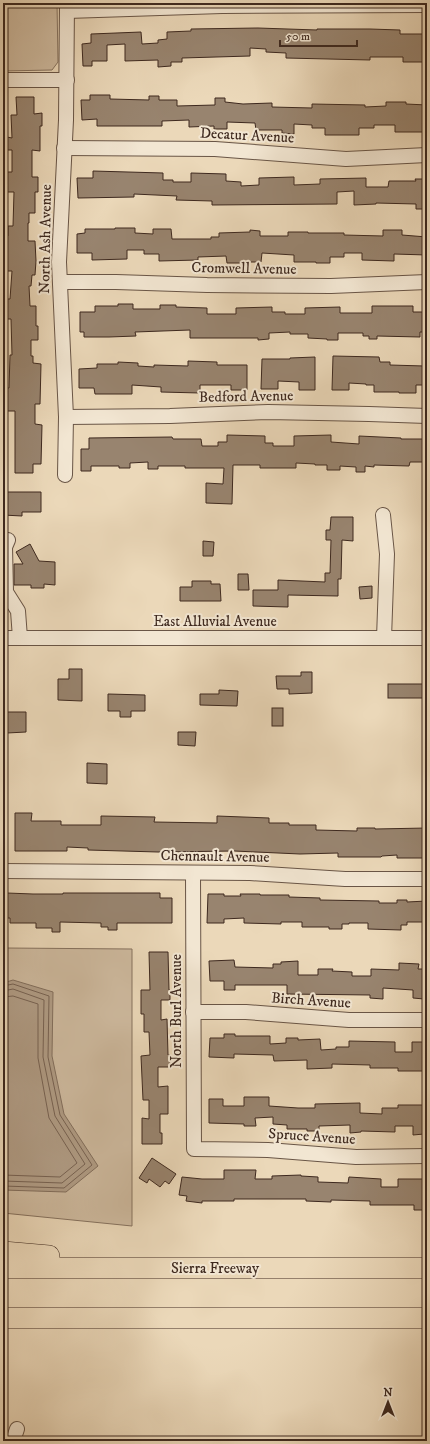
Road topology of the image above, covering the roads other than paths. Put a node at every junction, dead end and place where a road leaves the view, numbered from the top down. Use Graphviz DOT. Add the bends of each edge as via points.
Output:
graph roads {
  1 [pos="371,4"];
  2 [pos="222,5"];
  3 [pos="427,5"];
  4 [pos="67,7"];
  5 [pos="3,80"];
  6 [pos="67,80"];
  7 [pos="64,148"];
  8 [pos="427,155"];
  9 [pos="60,282"];
  10 [pos="427,282"];
  11 [pos="427,416"];
  12 [pos="66,417"];
  13 [pos="65,475"];
  14 [pos="383,515"];
  15 [pos="8,540"];
  16 [pos="3,638"];
  17 [pos="20,638"];
  18 [pos="384,638"];
  19 [pos="427,638"];
  20 [pos="3,871"];
  21 [pos="193,873"];
  22 [pos="427,879"];
  23 [pos="193,1012"];
  24 [pos="427,1020"];
  25 [pos="194,1149"];
  26 [pos="427,1156"];
  27 [pos="3,1252"];
  28 [pos="3,1268"];
  29 [pos="126,1268"];
  30 [pos="427,1268"];
  31 [pos="3,1318"];
  32 [pos="139,1318"];
  33 [pos="427,1318"];
  34 [pos="3,1326"];
  1 -- 2 [label="street"];
  1 -- 3 [label="street"];
  2 -- 4 [label="street"];
  4 -- 6 [label="street, North Ash Avenue"];
  5 -- 6 [label="street"];
  6 -- 7 [label="street, North Ash Avenue"];
  7 -- 8 [label="street, Decatur Avenue" via="215,149 346,159"];
  7 -- 9 [label="street, North Ash Avenue"];
  9 -- 10 [label="street, Cromwell Avenue" via="331,286"];
  9 -- 12 [label="street, North Ash Avenue"];
  11 -- 12 [label="street, Bedford Avenue" via="268,412"];
  12 -- 13 [label="street, North Ash Avenue"];
  14 -- 18 [label="street" via="386,554"];
  15 -- 17 [label="street" via="5,547 6,592 18,611"];
  16 -- 17 [label="street, East Alluvial Avenue"];
  17 -- 18 [label="street, East Alluvial Avenue"];
  18 -- 19 [label="street, East Alluvial Avenue"];
  20 -- 21 [label="street, Chennault Avenue"];
  21 -- 22 [label="street, Chennault Avenue" via="270,873 345,879"];
  21 -- 23 [label="street, North Burl Avenue"];
  23 -- 24 [label="street, Birch Avenue" via="246,1012 349,1020"];
  23 -- 25 [label="street, North Burl Avenue"];
  25 -- 26 [label="street, Spruce Avenue" via="268,1150 356,1157"];
  27 -- 29 [label="highway" via="84,1259"];
  28 -- 29 [label="highway, Sierra Freeway"];
  29 -- 30 [label="highway, Sierra Freeway"];
  31 -- 32 [label="highway"];
  32 -- 33 [label="highway"];
  32 -- 34 [label="highway"];
}
